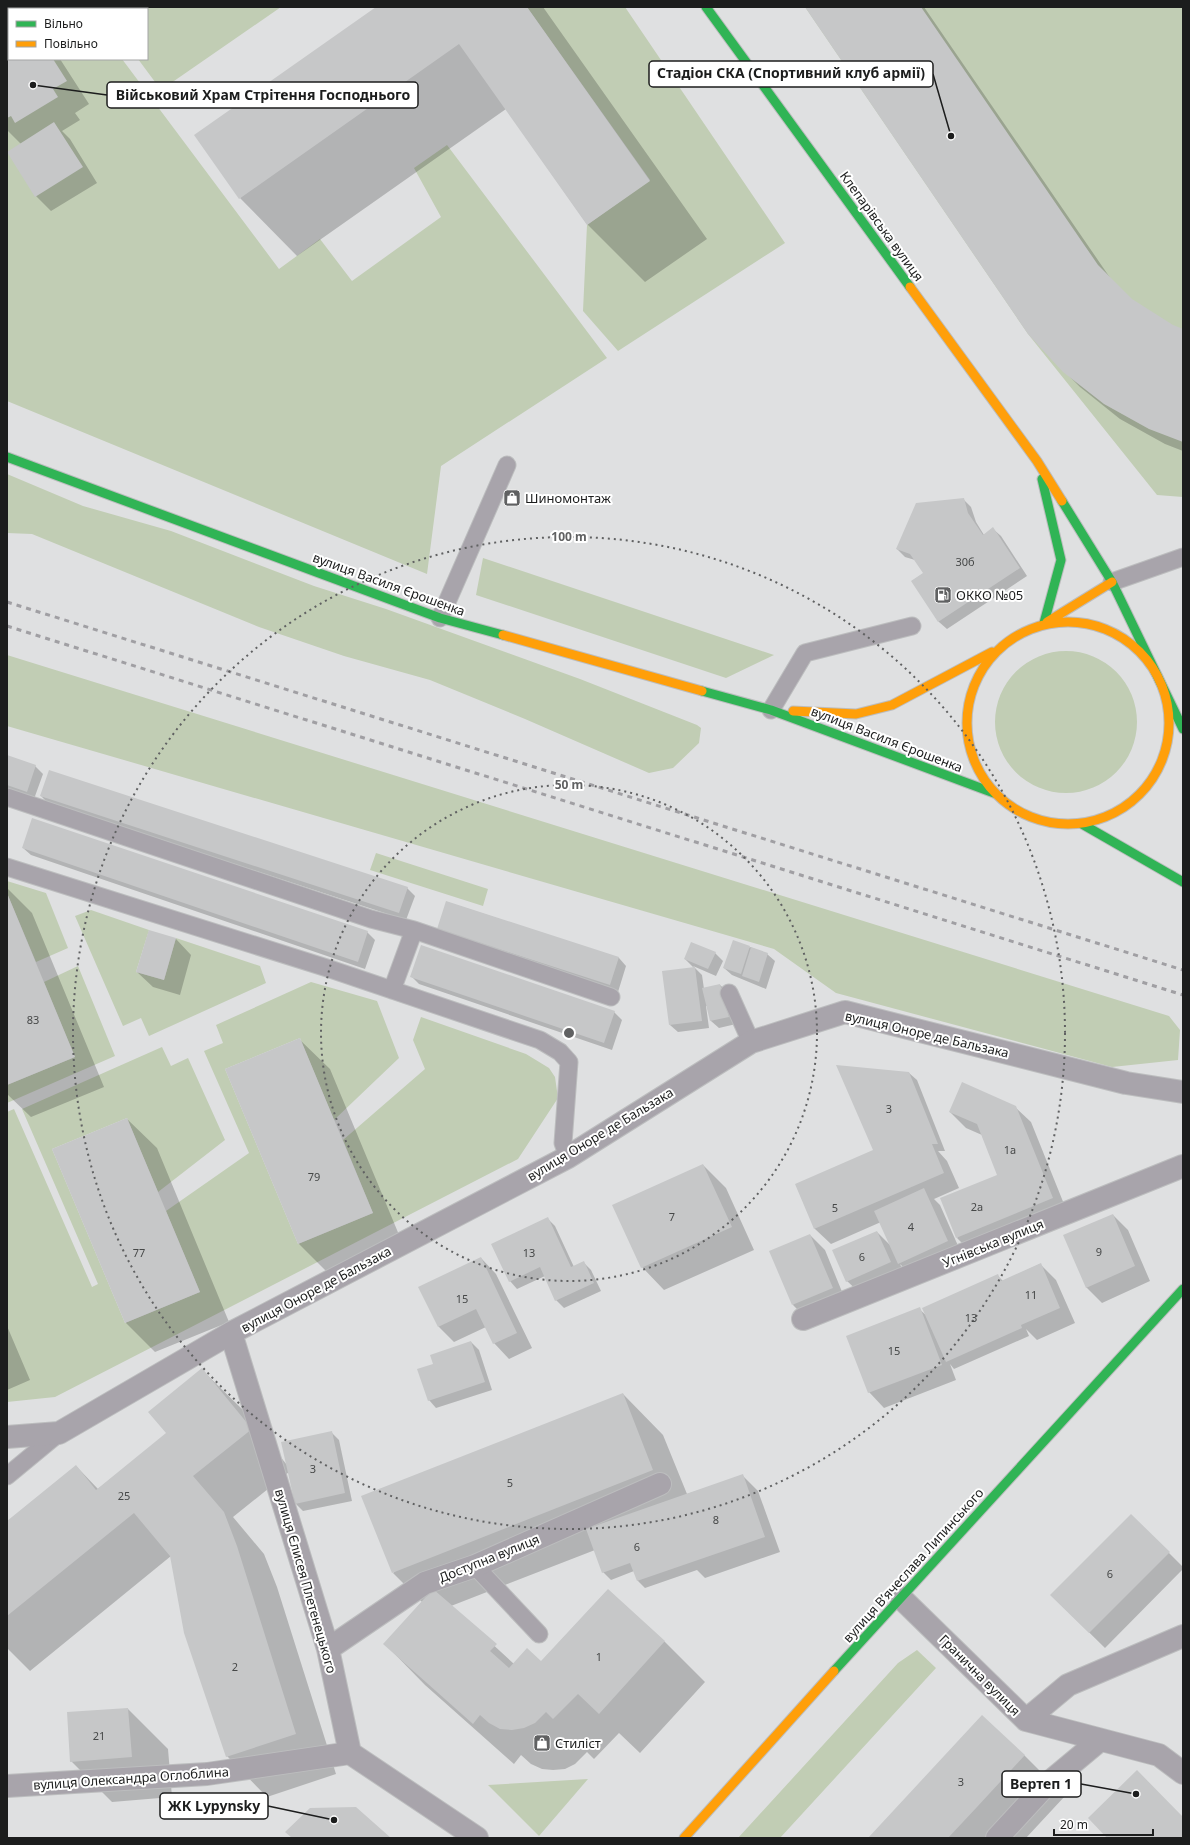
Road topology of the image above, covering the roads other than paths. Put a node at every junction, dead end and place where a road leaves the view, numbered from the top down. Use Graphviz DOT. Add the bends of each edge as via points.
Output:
graph roads {
  1 [pos="706,7"];
  2 [pos="7,457"];
  3 [pos="1038,461"];
  4 [pos="507,465"];
  5 [pos="1183,557"];
  6 [pos="1112,582"];
  7 [pos="440,618"];
  8 [pos="1044,623"];
  9 [pos="912,626"];
  10 [pos="998,649"];
  11 [pos="1165,694"];
  12 [pos="771,710"];
  13 [pos="1183,729"];
  14 [pos="994,793"];
  15 [pos="7,797"];
  16 [pos="1082,824"];
  17 [pos="7,867"];
  18 [pos="1183,882"];
  19 [pos="414,930"];
  20 [pos="392,990"];
  21 [pos="729,993"];
  22 [pos="610,998"];
  23 [pos="751,1042"];
  24 [pos="1183,1092"];
  25 [pos="568,1157"];
  26 [pos="1183,1166"];
  27 [pos="1180,1278"];
  28 [pos="1183,1289"];
  29 [pos="1183,1297"];
  30 [pos="1163,1312"];
  31 [pos="803,1320"];
  32 [pos="231,1333"];
  33 [pos="59,1433"];
  34 [pos="7,1437"];
  35 [pos="7,1476"];
  36 [pos="660,1484"];
  37 [pos="476,1566"];
  38 [pos="900,1597"];
  39 [pos="539,1634"];
  40 [pos="1183,1636"];
  41 [pos="328,1649"];
  42 [pos="1026,1720"];
  43 [pos="1100,1740"];
  44 [pos="350,1753"];
  45 [pos="1183,1773"];
  46 [pos="7,1786"];
  47 [pos="477,1838"];
  48 [pos="684,1838"];
  49 [pos="997,1838"];
  1 -- 3 [label="main road, Клепарівська вулиця"];
  2 -- 7 [label="main road, вулиця Василя Єрошенка"];
  3 -- 6 [label="main road, Клепарівська вулиця"];
  3 -- 8 [label="main road, Клепарівська вулиця" via="1061,560"];
  4 -- 7 [label="lane"];
  5 -- 6 [label="lane"];
  6 -- 8 [label="main road"];
  6 -- 11 [label="main road, Клепарівська вулиця"];
  7 -- 12 [label="main road, вулиця Василя Єрошенка"];
  8 -- 10 [label="main road, вулиця Василя Єрошенка" via="1015,636"];
  8 -- 11 [label="main road, вулиця Василя Єрошенка" via="1076,622 1097,626 1117,634 1135,646 1153,670"];
  9 -- 12 [label="lane" via="805,653"];
  10 -- 12 [label="main road, вулиця Василя Єрошенка" via="892,705 856,714"];
  10 -- 14 [label="main road, вулиця Василя Єрошенка" via="978,674 968,704 967,736 976,767"];
  11 -- 13 [label="main road, вулиця Василя Єрошенка"];
  11 -- 16 [label="main road, вулиця Василя Єрошенка" via="1170,721 1166,750 1155,776 1136,798 1113,814"];
  12 -- 14 [label="main road, вулиця Василя Єрошенка"];
  14 -- 16 [label="main road, вулиця Василя Єрошенка" via="1020,812 1050,823"];
  15 -- 19 [label="lane" via="371,919"];
  16 -- 18 [label="main road, вулиця Василя Єрошенка"];
  17 -- 20 [label="lane"];
  19 -- 20 [label="lane"];
  19 -- 22 [label="lane"];
  20 -- 25 [label="lane" via="540,1040 560,1052 569,1062 563,1143"];
  21 -- 23 [label="lane"];
  23 -- 24 [label="street, вулиця Оноре де Бальзака" via="845,1012 1126,1083"];
  23 -- 25 [label="street, вулиця Оноре де Бальзака"];
  25 -- 32 [label="street, вулиця Оноре де Бальзака"];
  26 -- 31 [label="street, Угнівська вулиця"];
  27 -- 30 [label="main road, вулиця Вʼячеслава Липинського"];
  28 -- 30 [label="main road, вулиця Вʼячеслава Липинського"];
  29 -- 30 [label="main road"];
  30 -- 38 [label="main road, вулиця Вʼячеслава Липинського"];
  32 -- 33 [label="street, вулиця Оноре де Бальзака"];
  32 -- 41 [label="street, вулиця Єлисея Плетенецького"];
  33 -- 34 [label="street, вулиця Оноре де Бальзака"];
  33 -- 35 [label="lane"];
  36 -- 37 [label="street, Доступна вулиця"];
  37 -- 39 [label="lane"];
  37 -- 41 [label="street, Доступна вулиця" via="425,1583"];
  38 -- 42 [label="street, Гранична вулиця"];
  38 -- 48 [label="main road, вулиця Вʼячеслава Липинського"];
  40 -- 42 [label="street" via="1068,1685"];
  41 -- 44 [label="street, вулиця Єлисея Плетенецького"];
  42 -- 43 [label="street, Гранична вулиця"];
  43 -- 45 [label="street, Гранична вулиця" via="1158,1754"];
  43 -- 49 [label="street" via="1046,1785"];
  44 -- 46 [label="street, вулиця Олександра Оглоблина" via="207,1774"];
  44 -- 47 [label="street"];
}
